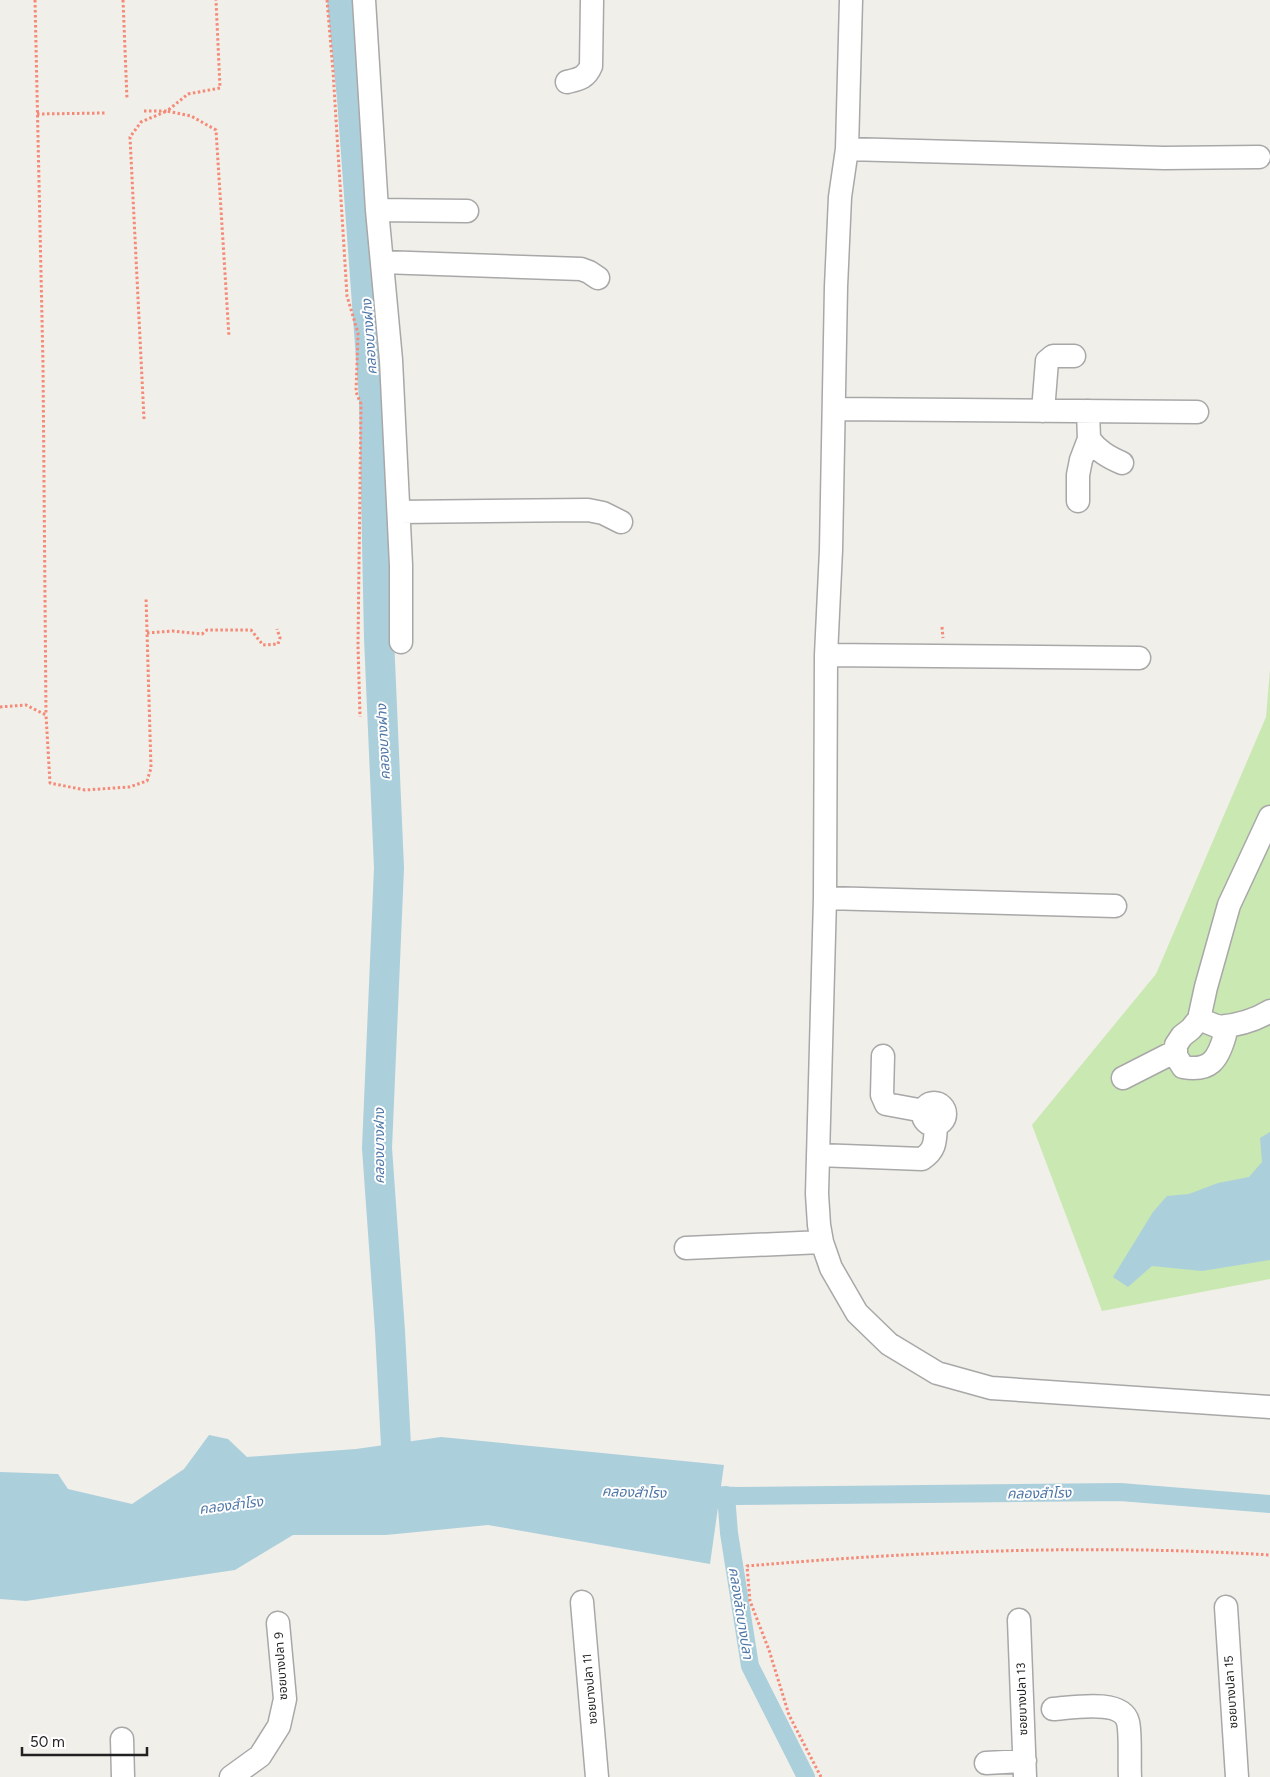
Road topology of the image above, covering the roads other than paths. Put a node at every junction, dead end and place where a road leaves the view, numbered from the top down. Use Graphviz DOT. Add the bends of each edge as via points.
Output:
graph roads {
  1 [pos="364,0"];
  2 [pos="592,0"];
  3 [pos="851,0"];
  4 [pos="567,82"];
  5 [pos="847,148"];
  6 [pos="1259,157"];
  7 [pos="377,210"];
  8 [pos="467,211"];
  9 [pos="382,262"];
  10 [pos="598,278"];
  11 [pos="1074,356"];
  12 [pos="834,409"];
  13 [pos="1043,411"];
  14 [pos="1088,411"];
  15 [pos="1197,412"];
  16 [pos="1089,439"];
  17 [pos="1122,463"];
  18 [pos="1078,501"];
  19 [pos="399,512"];
  20 [pos="621,522"];
  21 [pos="401,642"];
  22 [pos="826,655"];
  23 [pos="1139,658"];
  24 [pos="1270,816"];
  25 [pos="825,898"];
  26 [pos="1115,906"];
  27 [pos="1270,1011"];
  28 [pos="1209,1023"];
  29 [pos="1176,1051"];
  30 [pos="883,1056"];
  31 [pos="1123,1078"];
  32 [pos="818,1155"];
  33 [pos="822,1242"];
  34 [pos="686,1248"];
  35 [pos="1270,1407"];
  36 [pos="582,1602"];
  37 [pos="1226,1607"];
  38 [pos="1019,1620"];
  39 [pos="278,1623"];
  40 [pos="1052,1709"];
  41 [pos="986,1763"];
  42 [pos="1025,1769"];
  43 [pos="123,1777"];
  44 [pos="137,1777"];
  45 [pos="231,1777"];
  46 [pos="597,1777"];
  47 [pos="1130,1777"];
  48 [pos="1237,1777"];
  1 -- 7 [label="street"];
  2 -- 4 [label="street" via="591,66 583,78"];
  3 -- 5 [label="street"];
  5 -- 6 [label="street" via="1164,158"];
  5 -- 12 [label="street" via="839,206"];
  7 -- 8 [label="street"];
  7 -- 9 [label="street"];
  9 -- 10 [label="street" via="581,269"];
  9 -- 19 [label="street"];
  11 -- 13 [label="street" via="1053,356 1047,361"];
  12 -- 13 [label="street"];
  12 -- 22 [label="street"];
  13 -- 14 [label="street"];
  14 -- 15 [label="street"];
  14 -- 16 [label="street"];
  16 -- 17 [label="street" via="1108,457"];
  16 -- 18 [label="street" via="1078,475"];
  19 -- 20 [label="street" via="588,510"];
  19 -- 21 [label="street"];
  22 -- 23 [label="street"];
  22 -- 25 [label="street"];
  24 -- 28 [label="street" via="1230,905 1206,987"];
  25 -- 26 [label="street"];
  25 -- 32 [label="street"];
  27 -- 28 [label="street" via="1236,1025"];
  28 -- 29 [label="street" via="1182,1036"];
  28 -- 29 [label="street" via="1225,1035 1221,1049 1210,1064 1197,1069 1183,1067"];
  29 -- 31 [label="street"];
  30 -- 32 [label="street" via="882,1094 886,1104 930,1118 934,1145 931,1153 922,1159"];
  32 -- 33 [label="street" via="817,1194"];
  33 -- 34 [label="street"];
  33 -- 35 [label="street" via="831,1268 857,1313 889,1344 937,1374 991,1388"];
  36 -- 46 [label="street, ซอยบางปลา 11"];
  37 -- 48 [label="street, ซอยบางปลา 15"];
  38 -- 42 [label="street, ซอยบางปลา 13"];
  39 -- 45 [label="street, ซอยบางปลา 9" via="284,1699 279,1726 260,1756"];
  40 -- 47 [label="street" via="1100,1706 1124,1714 1128,1722"];
  41 -- 42 [label="street"];
  43 -- 44 [label="street" via="130,1744"];
}
